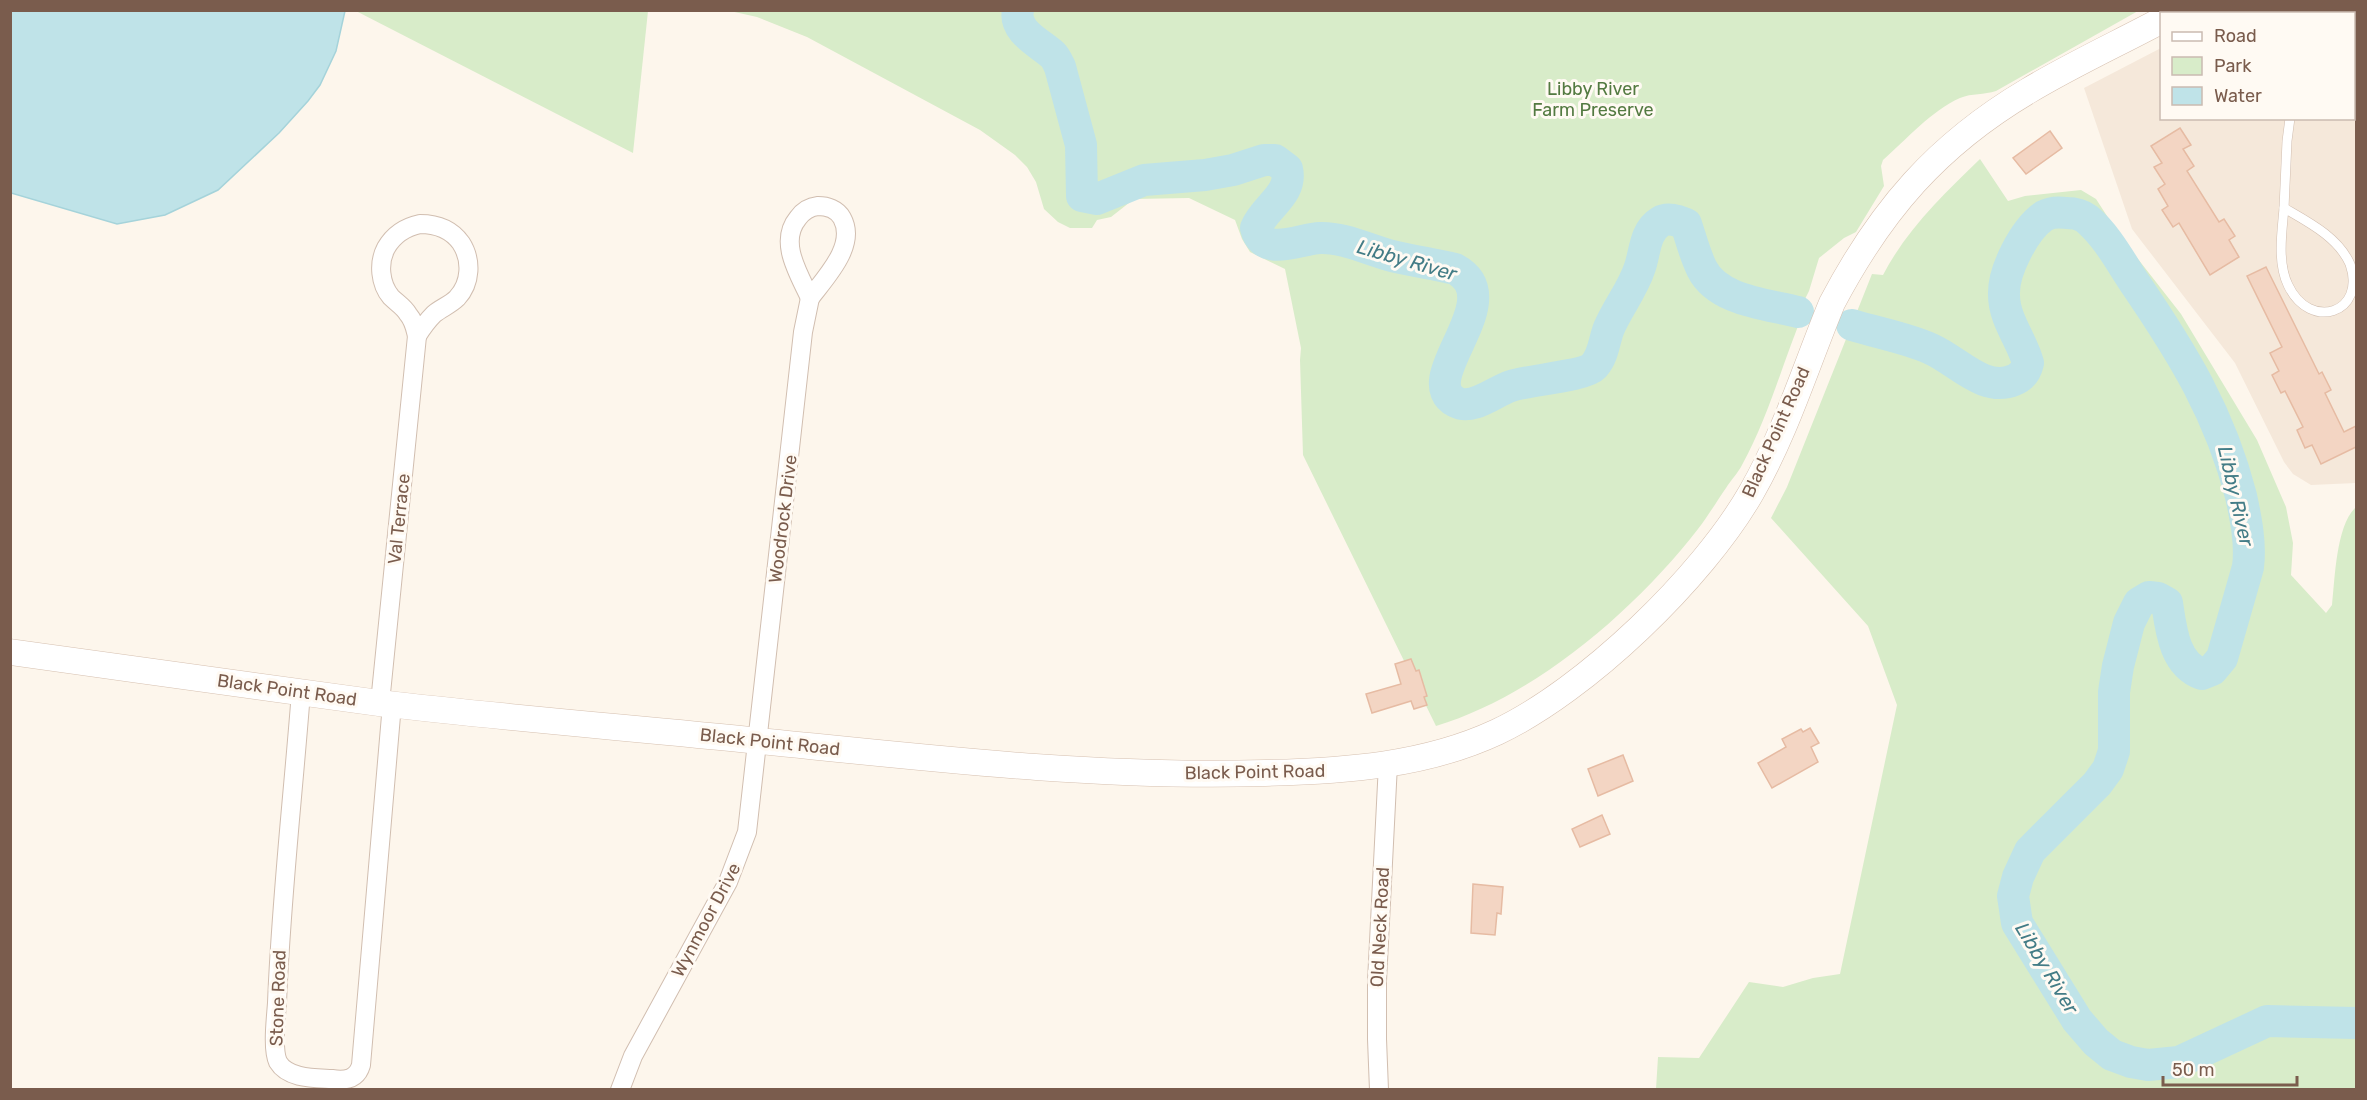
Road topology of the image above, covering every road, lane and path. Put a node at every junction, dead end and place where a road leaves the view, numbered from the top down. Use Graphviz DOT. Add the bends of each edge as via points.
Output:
graph roads {
  1 [pos="2160,21"];
  2 [pos="2290,120"];
  3 [pos="2284,208"];
  4 [pos="810,298"];
  5 [pos="417,336"];
  6 [pos="10,652"];
  7 [pos="301,692"];
  8 [pos="386,703"];
  9 [pos="756,740"];
  10 [pos="1388,764"];
  11 [pos="620,1089"];
  12 [pos="1379,1089"];
  1 -- 10 [label="main road, Black Point Road" via="2005,105 1953,143 1900,197 1871,236 1832,303 1749,496 1722,537 1646,621 1555,698 1504,728 1449,750"];
  2 -- 3 [label="lane"];
  3 -- 3 [label="lane" via="2282,268 2295,299 2311,311 2329,314 2343,308 2352,296 2350,264 2326,235"];
  4 -- 4 [label="street, Woodrock Drive" via="830,272 846,233 842,217 823,206 810,207 800,215 790,235 792,258"];
  4 -- 9 [label="street, Woodrock Drive"];
  5 -- 5 [label="street" via="435,313 457,298 468,276 466,252 457,238 428,224 398,233 387,245 381,261 384,285 409,314"];
  5 -- 8 [label="street, Val Terrace"];
  6 -- 7 [label="main road, Black Point Road"];
  7 -- 8 [label="main road, Black Point Road"];
  7 -- 8 [label="street, Stone Road" via="275,1045 276,1059 282,1068 302,1076 348,1079 362,1065"];
  8 -- 9 [label="main road, Black Point Road"];
  9 -- 10 [label="main road, Black Point Road" via="1114,772 1277,773"];
  9 -- 11 [label="street, Wynmoor Drive" via="747,832 737,863 633,1056"];
  10 -- 12 [label="street, Old Neck Road" via="1377,1002"];
}
